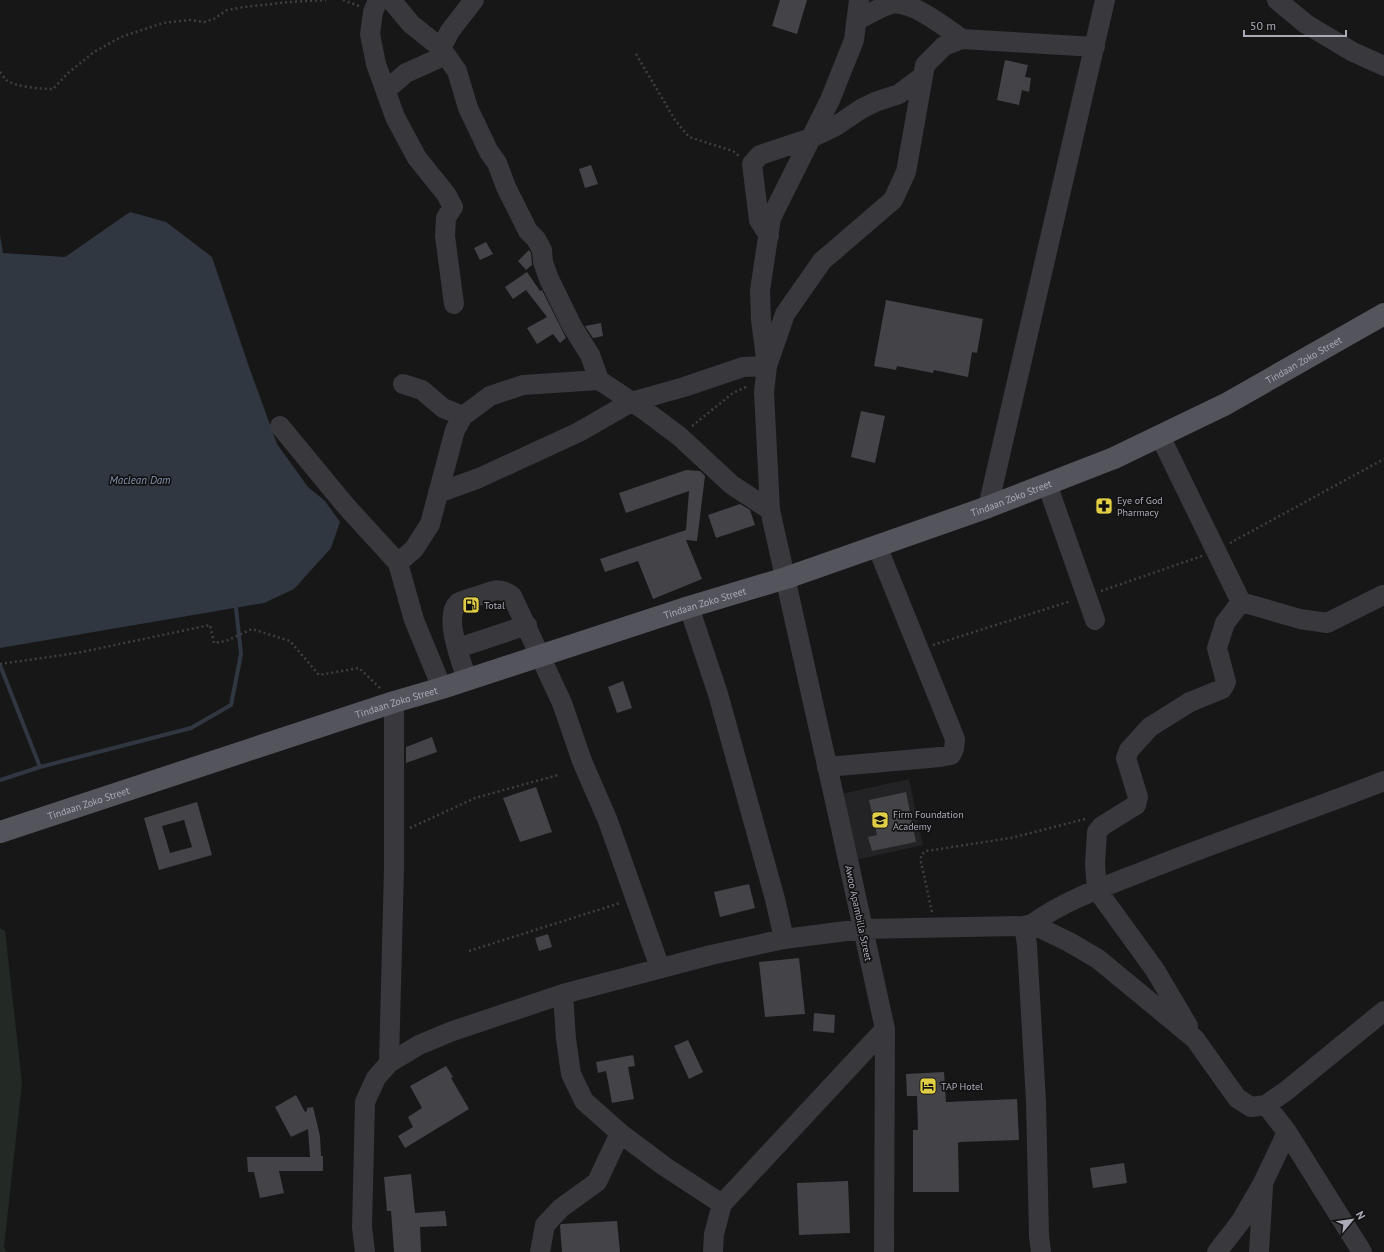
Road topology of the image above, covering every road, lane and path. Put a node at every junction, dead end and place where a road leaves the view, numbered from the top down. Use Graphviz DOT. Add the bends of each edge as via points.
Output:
graph roads {
  1 [pos="326,0"];
  2 [pos="378,0"];
  3 [pos="391,0"];
  4 [pos="474,0"];
  5 [pos="859,0"];
  6 [pos="1105,0"];
  7 [pos="1277,0"];
  8 [pos="857,20"];
  9 [pos="962,39"];
  10 [pos="1095,47"];
  11 [pos="444,51"];
  12 [pos="636,54"];
  13 [pos="1384,66"];
  14 [pos="0,72"];
  15 [pos="923,76"];
  16 [pos="386,90"];
  17 [pos="811,138"];
  18 [pos="752,164"];
  19 [pos="768,236"];
  20 [pos="454,304"];
  21 [pos="1384,314"];
  22 [pos="767,371"];
  23 [pos="599,380"];
  24 [pos="403,384"];
  25 [pos="631,402"];
  26 [pos="463,416"];
  27 [pos="280,426"];
  28 [pos="679,436"];
  29 [pos="1160,436"];
  30 [pos="1384,460"];
  31 [pos="1046,484"];
  32 [pos="438,493"];
  33 [pos="988,507"];
  34 [pos="770,510"];
  35 [pos="877,546"];
  36 [pos="1215,551"];
  37 [pos="398,563"];
  38 [pos="786,578"];
  39 [pos="1383,595"];
  40 [pos="1087,596"];
  41 [pos="1241,602"];
  42 [pos="689,607"];
  43 [pos="1095,620"];
  44 [pos="527,626"];
  45 [pos="458,648"];
  46 [pos="920,650"];
  47 [pos="540,656"];
  48 [pos="0,664"];
  49 [pos="467,680"];
  50 [pos="442,688"];
  51 [pos="394,702"];
  52 [pos="827,767"];
  53 [pos="558,775"];
  54 [pos="1384,781"];
  55 [pos="1102,826"];
  56 [pos="0,832"];
  57 [pos="394,836"];
  58 [pos="1097,890"];
  59 [pos="636,898"];
  60 [pos="1028,925"];
  61 [pos="935,928"];
  62 [pos="862,929"];
  63 [pos="784,939"];
  64 [pos="469,951"];
  65 [pos="660,968"];
  66 [pos="563,994"];
  67 [pos="1384,1011"];
  68 [pos="884,1029"];
  69 [pos="1195,1038"];
  70 [pos="389,1063"];
  71 [pos="1266,1105"];
  72 [pos="1287,1132"];
  73 [pos="620,1133"];
  74 [pos="1263,1183"];
  75 [pos="722,1204"];
  76 [pos="365,1252"];
  77 [pos="540,1252"];
  78 [pos="713,1252"];
  79 [pos="884,1252"];
  80 [pos="1041,1252"];
  81 [pos="1217,1252"];
  82 [pos="1259,1252"];
  83 [pos="1362,1252"];
  1 -- 14 [label="path" via="227,10 204,22 190,20 163,23 121,37 94,52 53,88 41,89 17,84 6,80"];
  2 -- 16 [label="street" via="373,12 370,34 376,64"];
  3 -- 11 [label="street" via="411,24"];
  4 -- 11 [label="street" via="450,31"];
  5 -- 8 [label="street"];
  6 -- 10 [label="street"];
  7 -- 13 [label="street" via="1306,24 1353,52"];
  8 -- 9 [label="street" via="892,3 904,3 916,7"];
  8 -- 17 [label="street" via="854,40 830,100"];
  9 -- 10 [label="street"];
  9 -- 15 [label="street" via="944,46 925,65"];
  10 -- 33 [label="street"];
  11 -- 16 [label="street" via="406,73"];
  11 -- 23 [label="street" via="457,70 468,108 497,163 506,187 528,231 542,250 542,262 549,279 572,326 590,355"];
  12 -- 18 [label="path" via="675,120 689,137 733,151"];
  15 -- 17 [label="street" via="899,94 875,102"];
  15 -- 22 [label="street" via="906,172 893,200 822,261 785,314"];
  16 -- 20 [label="street" via="395,117 417,158 446,194 452,207 446,218 445,236"];
  17 -- 18 [label="street" via="760,155"];
  17 -- 19 [label="street" via="771,218"];
  18 -- 19 [label="street" via="759,220"];
  19 -- 22 [label="street" via="760,290"];
  21 -- 29 [label="main road, Tindaan Zoko Street" via="1226,404"];
  22 -- 25 [label="street" via="743,367"];
  22 -- 28 [label="path"];
  22 -- 34 [label="street, Awoo Apambilla Street" via="764,392"];
  23 -- 25 [label="street"];
  23 -- 26 [label="street" via="523,385 490,396"];
  24 -- 26 [label="street" via="422,390 443,408"];
  25 -- 28 [label="street"];
  25 -- 32 [label="street" via="579,432 479,478"];
  26 -- 32 [label="street" via="455,430"];
  27 -- 37 [label="street" via="346,506"];
  28 -- 34 [label="street" via="732,485"];
  29 -- 31 [label="main road, Tindaan Zoko Street" via="1114,458"];
  29 -- 36 [label="street"];
  30 -- 36 [label="path"];
  31 -- 33 [label="main road, Tindaan Zoko Street"];
  31 -- 40 [label="street"];
  32 -- 37 [label="street" via="430,524 414,549"];
  33 -- 35 [label="main road, Tindaan Zoko Street"];
  34 -- 38 [label="street, Awoo Apambilla Street"];
  35 -- 38 [label="main road, Tindaan Zoko Street"];
  35 -- 46 [label="street"];
  36 -- 40 [label="path"];
  36 -- 41 [label="street"];
  37 -- 50 [label="street" via="414,620"];
  38 -- 42 [label="main road, Tindaan Zoko Street"];
  38 -- 52 [label="street, Awoo Apambilla Street"];
  39 -- 41 [label="street" via="1327,623 1300,619"];
  40 -- 43 [label="street"];
  40 -- 46 [label="path"];
  41 -- 55 [label="street" via="1225,623 1217,648 1226,682 1222,689 1190,702 1150,727 1135,742 1126,758 1138,797 1136,805"];
  42 -- 47 [label="main road, Tindaan Zoko Street"];
  42 -- 63 [label="street" via="718,694"];
  44 -- 45 [label="street"];
  44 -- 45 [label="street" via="512,596 496,589 458,603 453,611 452,622"];
  44 -- 47 [label="street"];
  45 -- 49 [label="street"];
  46 -- 52 [label="street" via="955,739 951,755"];
  47 -- 49 [label="main road, Tindaan Zoko Street"];
  47 -- 59 [label="street" via="562,703"];
  48 -- 51 [label="path" via="77,653 210,625 214,643 226,641 252,629 290,641 319,674 359,668"];
  49 -- 50 [label="main road, Tindaan Zoko Street"];
  50 -- 51 [label="main road, Tindaan Zoko Street"];
  51 -- 56 [label="main road, Tindaan Zoko Street"];
  51 -- 57 [label="street"];
  52 -- 62 [label="street, Awoo Apambilla Street"];
  53 -- 57 [label="path" via="475,798"];
  54 -- 58 [label="street" via="1178,857"];
  55 -- 58 [label="street" via="1097,832"];
  55 -- 61 [label="path" via="1088,819 1011,838 926,852 921,855"];
  57 -- 70 [label="street"];
  58 -- 60 [label="street"];
  58 -- 69 [label="street" via="1155,970"];
  59 -- 64 [label="path"];
  59 -- 65 [label="street"];
  60 -- 61 [label="street"];
  60 -- 69 [label="street" via="1069,942 1098,959"];
  60 -- 80 [label="street"];
  61 -- 62 [label="street"];
  62 -- 63 [label="street"];
  62 -- 68 [label="street, Awoo Apambilla Street"];
  63 -- 65 [label="street"];
  65 -- 66 [label="street"];
  66 -- 70 [label="street" via="419,1044"];
  66 -- 73 [label="street" via="571,1074 584,1101"];
  67 -- 71 [label="street"];
  68 -- 75 [label="street"];
  68 -- 79 [label="street, Awoo Apambilla Street"];
  69 -- 71 [label="street" via="1237,1098 1251,1107"];
  70 -- 76 [label="street" via="376,1078 365,1102 362,1227"];
  71 -- 72 [label="street"];
  72 -- 74 [label="street"];
  72 -- 83 [label="street"];
  73 -- 75 [label="street"];
  73 -- 77 [label="street" via="597,1182 561,1208 545,1225"];
  74 -- 81 [label="street" via="1241,1221"];
  74 -- 82 [label="street"];
  75 -- 78 [label="street" via="714,1234"];
}
